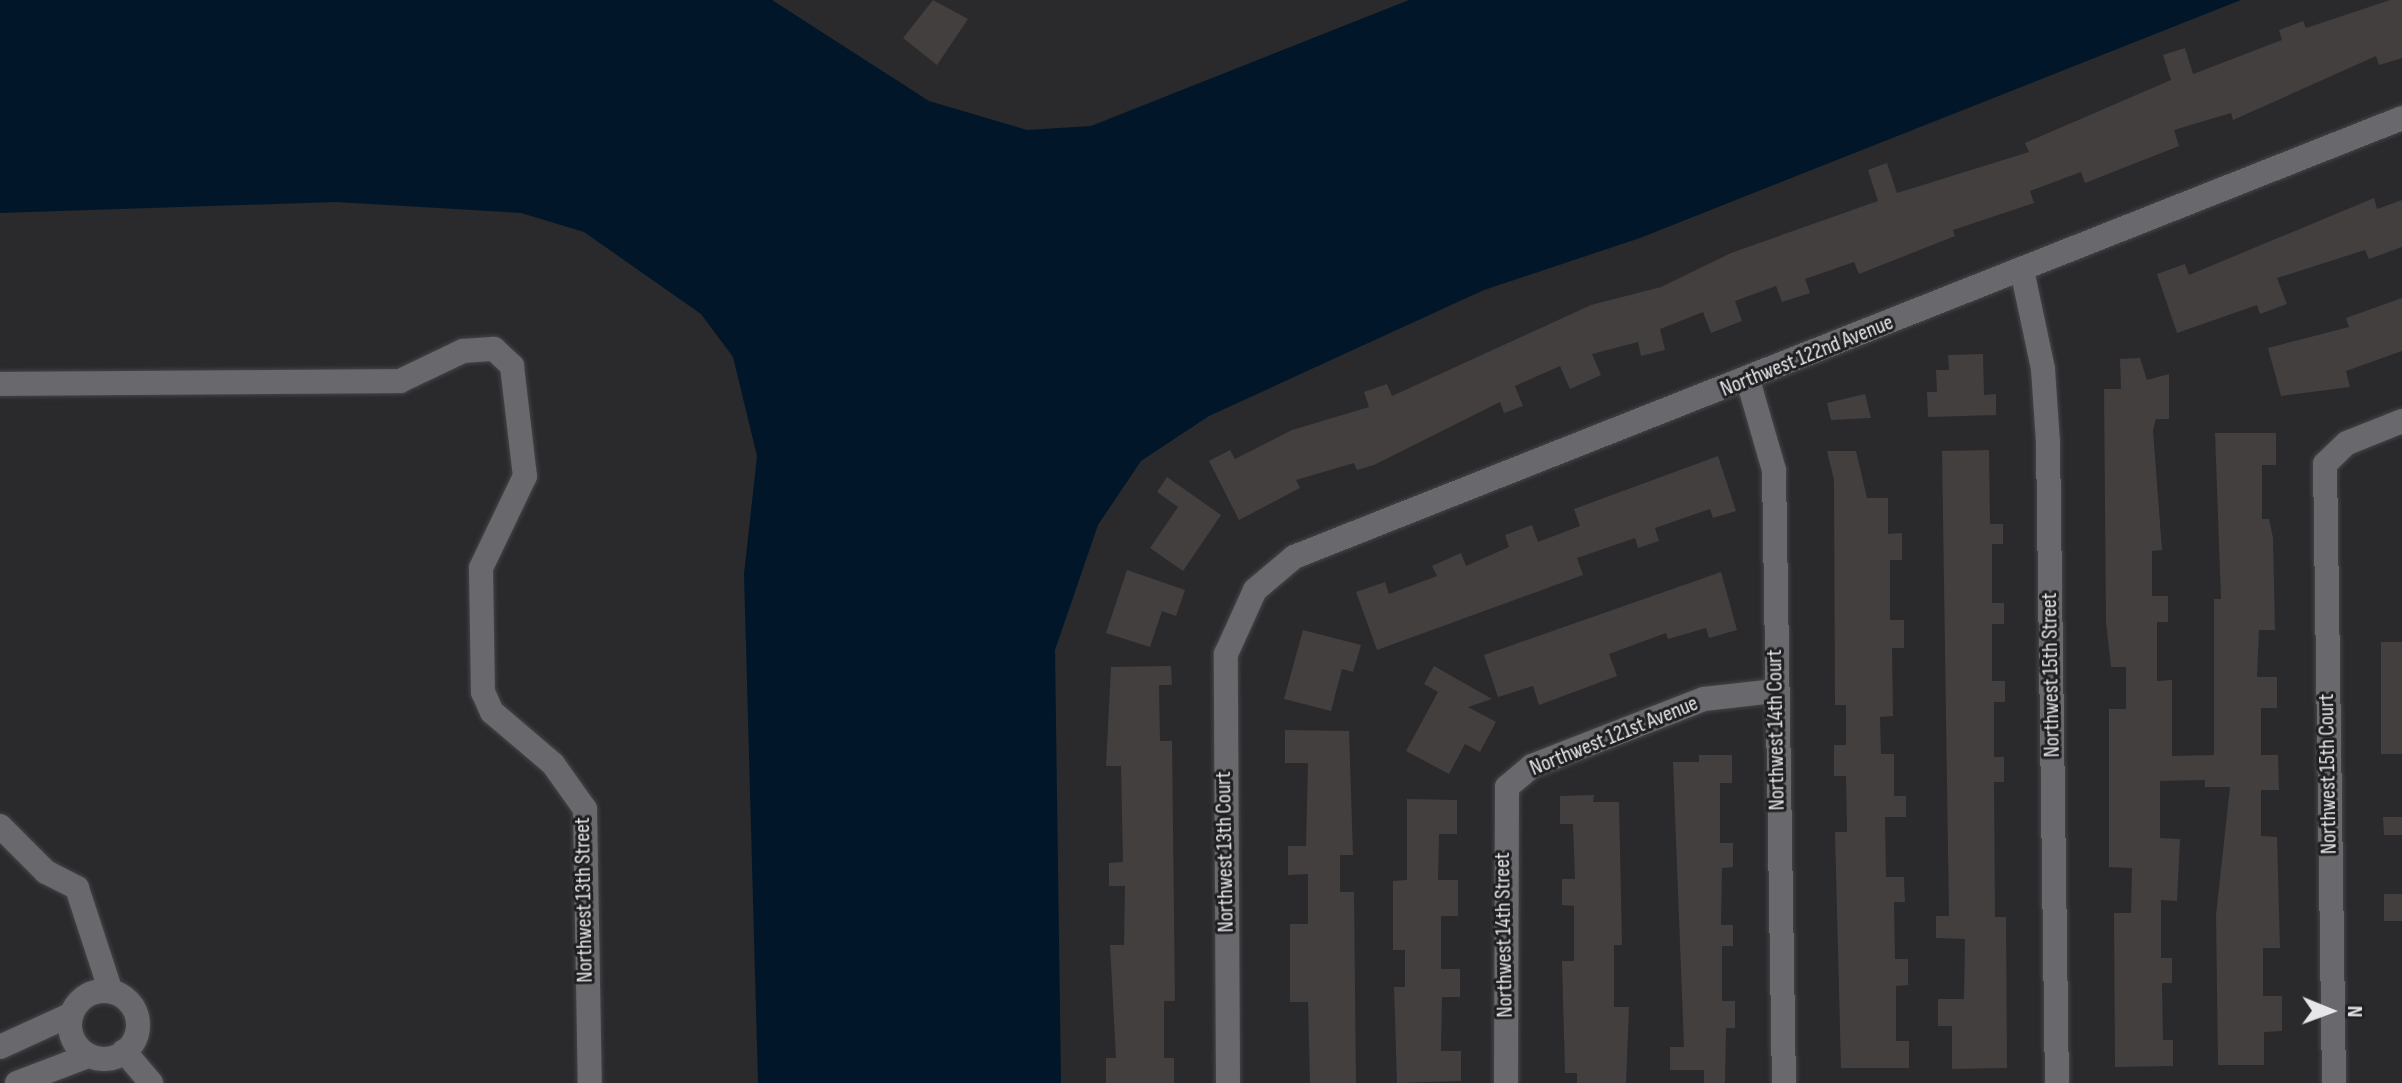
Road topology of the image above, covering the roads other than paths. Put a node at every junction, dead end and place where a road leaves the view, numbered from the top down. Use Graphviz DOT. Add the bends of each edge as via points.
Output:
graph roads {
  1 [pos="2402,118"];
  2 [pos="2022,270"];
  3 [pos="1748,380"];
  4 [pos="0,384"];
  5 [pos="2402,421"];
  6 [pos="1234,623"];
  7 [pos="1774,691"];
  8 [pos="1507,787"];
  9 [pos="0,826"];
  10 [pos="110,989"];
  11 [pos="72,1014"];
  12 [pos="0,1047"];
  13 [pos="124,1051"];
  14 [pos="85,1057"];
  15 [pos="17,1083"];
  16 [pos="151,1083"];
  17 [pos="590,1083"];
  18 [pos="1228,1083"];
  19 [pos="1506,1083"];
  20 [pos="1784,1083"];
  21 [pos="2057,1083"];
  22 [pos="2334,1083"];
  1 -- 2 [label="street, Northwest 122nd Avenue"];
  2 -- 3 [label="street, Northwest 122nd Avenue"];
  2 -- 21 [label="street, Northwest 15th Street" via="2043,369 2048,442"];
  3 -- 6 [label="street, Northwest 122nd Avenue" via="1294,557 1255,590"];
  3 -- 7 [label="street, Northwest 14th Court" via="1774,470"];
  4 -- 17 [label="street, Northwest 13th Street" via="400,381 463,351 494,349 512,366 525,476 481,568 483,692 492,712 553,764 585,809"];
  5 -- 22 [label="street, Northwest 15th Court" via="2347,443 2325,464"];
  6 -- 18 [label="street, Northwest 13th Court" via="1223,691"];
  7 -- 8 [label="street, Northwest 121st Avenue" via="1704,699 1532,766"];
  7 -- 20 [label="street, Northwest 14th Court"];
  8 -- 19 [label="street, Northwest 14th Street"];
  9 -- 10 [label="street" via="46,872 77,888"];
  10 -- 11 [label="street" via="96,990"];
  10 -- 13 [label="street" via="138,1017"];
  11 -- 12 [label="street"];
  11 -- 14 [label="street"];
  13 -- 14 [label="street"];
  13 -- 16 [label="street"];
  14 -- 15 [label="street"];
}
